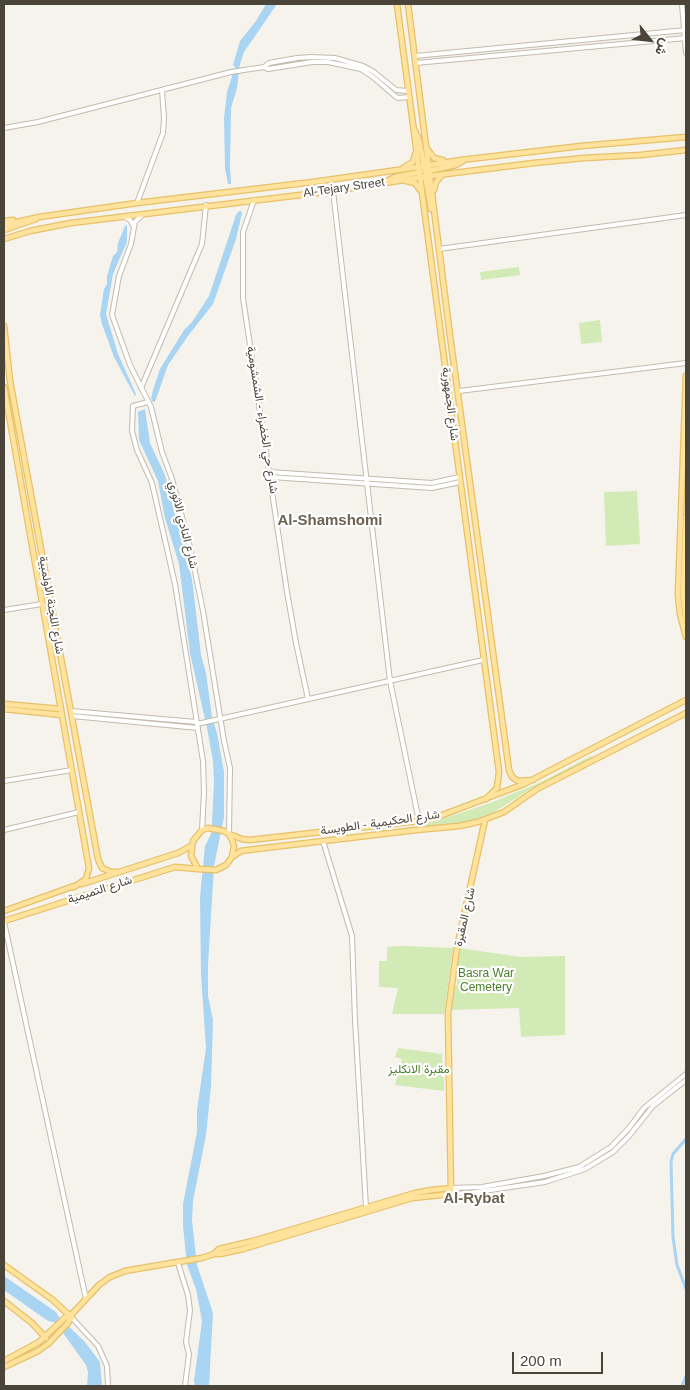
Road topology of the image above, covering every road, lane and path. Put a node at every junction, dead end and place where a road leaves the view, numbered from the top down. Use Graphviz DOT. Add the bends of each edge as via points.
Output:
graph roads {
  1 [pos="397,4"];
  2 [pos="408,4"];
  3 [pos="682,4"];
  4 [pos="685,30"];
  5 [pos="686,38"];
  6 [pos="686,53"];
  7 [pos="415,56"];
  8 [pos="416,63"];
  9 [pos="267,66"];
  10 [pos="390,84"];
  11 [pos="387,89"];
  12 [pos="162,90"];
  13 [pos="408,91"];
  14 [pos="409,97"];
  15 [pos="412,126"];
  16 [pos="4,128"];
  17 [pos="686,137"];
  18 [pos="415,145"];
  19 [pos="426,146"];
  20 [pos="686,150"];
  21 [pos="466,159"];
  22 [pos="457,160"];
  23 [pos="398,170"];
  24 [pos="425,172"];
  25 [pos="443,174"];
  26 [pos="395,181"];
  27 [pos="382,184"];
  28 [pos="333,191"];
  29 [pos="423,198"];
  30 [pos="433,199"];
  31 [pos="254,200"];
  32 [pos="137,203"];
  33 [pos="206,206"];
  34 [pos="145,214"];
  35 [pos="686,215"];
  36 [pos="40,217"];
  37 [pos="125,217"];
  38 [pos="435,217"];
  39 [pos="29,219"];
  40 [pos="4,221"];
  41 [pos="4,225"];
  42 [pos="134,227"];
  43 [pos="4,230"];
  44 [pos="4,240"];
  45 [pos="439,249"];
  46 [pos="441,263"];
  47 [pos="432,264"];
  48 [pos="4,326"];
  49 [pos="686,363"];
  50 [pos="686,376"];
  51 [pos="4,387"];
  52 [pos="140,388"];
  53 [pos="459,391"];
  54 [pos="148,402"];
  55 [pos="270,475"];
  56 [pos="460,480"];
  57 [pos="366,481"];
  58 [pos="684,505"];
  59 [pos="686,517"];
  60 [pos="42,604"];
  61 [pos="4,610"];
  62 [pos="54,620"];
  63 [pos="686,620"];
  64 [pos="45,622"];
  65 [pos="56,631"];
  66 [pos="48,633"];
  67 [pos="686,637"];
  68 [pos="484,660"];
  69 [pos="390,681"];
  70 [pos="308,699"];
  71 [pos="686,700"];
  72 [pos="4,704"];
  73 [pos="4,709"];
  74 [pos="61,709"];
  75 [pos="71,713"];
  76 [pos="686,713"];
  77 [pos="62,715"];
  78 [pos="220,719"];
  79 [pos="198,724"];
  80 [pos="613,739"];
  81 [pos="617,748"];
  82 [pos="72,770"];
  83 [pos="509,770"];
  84 [pos="499,772"];
  85 [pos="533,780"];
  86 [pos="4,781"];
  87 [pos="486,799"];
  88 [pos="79,812"];
  89 [pos="419,820"];
  90 [pos="485,820"];
  91 [pos="388,824"];
  92 [pos="379,825"];
  93 [pos="4,830"];
  94 [pos="202,830"];
  95 [pos="390,833"];
  96 [pos="229,834"];
  97 [pos="379,834"];
  98 [pos="323,841"];
  99 [pos="191,846"];
  100 [pos="232,858"];
  101 [pos="98,859"];
  102 [pos="88,862"];
  103 [pos="200,869"];
  104 [pos="117,872"];
  105 [pos="74,886"];
  106 [pos="4,911"];
  107 [pos="4,922"];
  108 [pos="686,1074"];
  109 [pos="686,1080"];
  110 [pos="658,1098"];
  111 [pos="593,1158"];
  112 [pos="596,1164"];
  113 [pos="505,1182"];
  114 [pos="506,1188"];
  115 [pos="451,1191"];
  116 [pos="366,1208"];
  117 [pos="324,1222"];
  118 [pos="179,1263"];
  119 [pos="4,1265"];
  120 [pos="86,1299"];
  121 [pos="4,1301"];
  122 [pos="69,1316"];
  123 [pos="45,1336"];
  124 [pos="50,1342"];
  125 [pos="4,1361"];
  126 [pos="4,1367"];
  127 [pos="108,1386"];
  128 [pos="185,1386"];
  1 -- 13 [label="main road, شارع الجمهورية"];
  2 -- 7 [label="main road, شارع الجمهورية"];
  3 -- 4 [label="street"];
  4 -- 5 [label="street"];
  4 -- 7 [label="street"];
  5 -- 6 [label="street"];
  5 -- 8 [label="street"];
  7 -- 8 [label="main road, شارع الجمهورية"];
  8 -- 19 [label="main road, شارع الجمهورية"];
  9 -- 10 [label="street" via="304,57 335,58 363,66"];
  9 -- 11 [label="street" via="328,62 361,70"];
  9 -- 12 [label="street"];
  10 -- 11 [label="street"];
  10 -- 13 [label="street" via="399,92"];
  11 -- 14 [label="street" via="398,98"];
  12 -- 16 [label="street"];
  12 -- 32 [label="street" via="162,133"];
  13 -- 14 [label="main road, شارع الجمهورية"];
  14 -- 15 [label="main road, شارع الجمهورية"];
  15 -- 18 [label="main road, شارع الجمهورية"];
  15 -- 24 [label="main road" via="418,137"];
  17 -- 21 [label="main road, Al-Tejary Street"];
  18 -- 23 [label="main road" via="414,161"];
  18 -- 24 [label="main road, شارع الجمهورية"];
  19 -- 22 [label="main road" via="436,159"];
  19 -- 24 [label="main road, شارع الجمهورية"];
  20 -- 25 [label="main road, Al-Tejary Street"];
  21 -- 22 [label="main road, Al-Tejary Street"];
  21 -- 24 [label="main road"];
  22 -- 24 [label="main road, Al-Tejary Street"];
  23 -- 24 [label="main road, Al-Tejary Street"];
  23 -- 32 [label="main road, Al-Tejary Street"];
  24 -- 25 [label="main road, Al-Tejary Street"];
  24 -- 26 [label="main road, Al-Tejary Street"];
  24 -- 27 [label="main road" via="395,177"];
  24 -- 29 [label="main road, شارع الجمهورية"];
  24 -- 30 [label="main road, شارع الجمهورية"];
  24 -- 38 [label="main road"];
  25 -- 30 [label="main road" via="435,184"];
  26 -- 27 [label="main road, Al-Tejary Street"];
  26 -- 29 [label="main road" via="415,184"];
  27 -- 28 [label="main road, Al-Tejary Street"];
  28 -- 31 [label="main road, Al-Tejary Street"];
  28 -- 57 [label="street"];
  29 -- 47 [label="main road, شارع الجمهورية"];
  30 -- 38 [label="main road, شارع الجمهورية"];
  31 -- 33 [label="main road, Al-Tejary Street"];
  31 -- 55 [label="street, شارع حي الخضراء - الشمشومية" via="244,232 243,298"];
  32 -- 36 [label="main road, Al-Tejary Street"];
  33 -- 34 [label="main road, Al-Tejary Street"];
  33 -- 52 [label="street" via="202,244"];
  34 -- 37 [label="main road, Al-Tejary Street"];
  34 -- 42 [label="street" via="137,218"];
  35 -- 45 [label="street"];
  36 -- 39 [label="main road, Al-Tejary Street"];
  36 -- 43 [label="main road"];
  37 -- 42 [label="street" via="132,221"];
  37 -- 44 [label="main road, Al-Tejary Street" via="49,226"];
  38 -- 45 [label="main road, شارع الجمهورية"];
  39 -- 40 [label="main road"];
  39 -- 41 [label="main road, Al-Tejary Street"];
  42 -- 52 [label="street, شارع النادي الاثوري" via="119,276 112,315"];
  45 -- 46 [label="main road, شارع الجمهورية"];
  46 -- 47 [label="main road" via="435,260"];
  46 -- 53 [label="main road, شارع الجمهورية"];
  47 -- 56 [label="main road, شارع الجمهورية"];
  48 -- 62 [label="main road, شارع اللجنة الاولمبية" via="10,381"];
  49 -- 53 [label="street"];
  50 -- 58 [label="main road"];
  51 -- 60 [label="main road, شارع اللجنة الاولمبية"];
  52 -- 54 [label="street, شارع النادي الاثوري"];
  53 -- 83 [label="main road, شارع الجمهورية"];
  54 -- 78 [label="street, شارع النادي الاثوري" via="190,548"];
  54 -- 79 [label="street" via="133,406 132,431 152,483 169,555"];
  55 -- 57 [label="street"];
  55 -- 70 [label="street, شارع حي الخضراء - الشمشومية"];
  56 -- 57 [label="street" via="432,483"];
  56 -- 68 [label="main road, شارع الجمهورية"];
  57 -- 69 [label="street"];
  58 -- 67 [label="main road" via="678,595"];
  59 -- 63 [label="main road" via="683,593"];
  60 -- 61 [label="street"];
  60 -- 64 [label="main road, شارع اللجنة الاولمبية"];
  62 -- 64 [label="main road"];
  62 -- 65 [label="main road, شارع اللجنة الاولمبية"];
  64 -- 66 [label="main road, شارع اللجنة الاولمبية"];
  65 -- 66 [label="main road"];
  65 -- 75 [label="main road, شارع اللجنة الاولمبية"];
  66 -- 74 [label="main road, شارع اللجنة الاولمبية"];
  68 -- 69 [label="street"];
  68 -- 84 [label="main road, شارع الجمهورية"];
  69 -- 70 [label="street"];
  69 -- 89 [label="street"];
  70 -- 78 [label="street"];
  71 -- 80 [label="main road, شارع الحكيمية - الطويسة"];
  72 -- 74 [label="main road"];
  73 -- 77 [label="main road"];
  74 -- 77 [label="main road, شارع اللجنة الاولمبية"];
  75 -- 79 [label="street"];
  75 -- 101 [label="main road, شارع اللجنة الاولمبية"];
  76 -- 81 [label="main road, شارع الحكيمية - الطويسة"];
  77 -- 82 [label="main road, شارع اللجنة الاولمبية"];
  78 -- 79 [label="street"];
  78 -- 96 [label="street, شارع النادي الاثوري" via="230,768"];
  79 -- 94 [label="street" via="204,769"];
  80 -- 81 [label="main road" via="619,742"];
  80 -- 85 [label="main road, شارع الحكيمية - الطويسة"];
  81 -- 90 [label="main road, شارع الحكيمية - الطويسة"];
  82 -- 86 [label="street"];
  82 -- 88 [label="main road, شارع اللجنة الاولمبية"];
  83 -- 84 [label="main road" via="505,774"];
  83 -- 85 [label="main road" via="518,781"];
  84 -- 87 [label="main road, شارع الجمهورية" via="497,788"];
  85 -- 87 [label="main road, شارع الحكيمية - الطويسة"];
  87 -- 89 [label="main road, شارع الحكيمية - الطويسة" via="453,812"];
  88 -- 93 [label="street"];
  88 -- 102 [label="main road, شارع اللجنة الاولمبية"];
  89 -- 91 [label="main road, شارع الحكيمية - الطويسة"];
  90 -- 95 [label="main road, شارع الحكيمية - الطويسة"];
  90 -- 115 [label="main road, شارع المقبرة" via="458,947 448,1013"];
  91 -- 92 [label="main road, شارع الحكيمية - الطويسة"];
  91 -- 95 [label="main road"];
  92 -- 96 [label="main road, شارع الحكيمية - الطويسة" via="250,840"];
  92 -- 97 [label="main road"];
  94 -- 96 [label="main road" via="208,828"];
  94 -- 99 [label="main road"];
  95 -- 97 [label="main road, شارع الحكيمية - الطويسة"];
  96 -- 100 [label="main road" via="234,846"];
  97 -- 98 [label="main road, شارع الحكيمية - الطويسة"];
  98 -- 100 [label="main road, شارع الحكيمية - الطويسة" via="248,850"];
  98 -- 116 [label="street" via="353,939"];
  99 -- 103 [label="main road" via="190,856"];
  99 -- 104 [label="main road, شارع التميمية"];
  100 -- 103 [label="main road" via="216,870"];
  101 -- 102 [label="main road"];
  101 -- 104 [label="main road" via="102,868"];
  102 -- 105 [label="main road" via="87,877"];
  103 -- 107 [label="main road, شارع التميمية" via="175,866"];
  104 -- 105 [label="main road, شارع التميمية"];
  105 -- 106 [label="main road, شارع التميمية"];
  107 -- 120 [label="street"];
  108 -- 110 [label="street"];
  109 -- 110 [label="street"];
  110 -- 111 [label="street" via="644,1108 611,1147"];
  110 -- 112 [label="street" via="622,1144"];
  111 -- 112 [label="street"];
  111 -- 113 [label="street" via="579,1167 561,1172"];
  112 -- 114 [label="street" via="546,1182"];
  113 -- 114 [label="street"];
  113 -- 115 [label="street"];
  114 -- 115 [label="street" via="470,1193"];
  115 -- 116 [label="main road" via="422,1192"];
  115 -- 117 [label="main road"];
  116 -- 117 [label="main road"];
  117 -- 118 [label="main road" via="219,1249 214,1254"];
  118 -- 120 [label="main road" via="118,1274 99,1285"];
  118 -- 128 [label="street" via="190,1310"];
  119 -- 122 [label="main road" via="54,1300"];
  120 -- 122 [label="main road"];
  121 -- 123 [label="main road"];
  122 -- 123 [label="main road"];
  122 -- 124 [label="main road" via="68,1323"];
  122 -- 127 [label="street" via="98,1346 107,1366"];
  123 -- 124 [label="main road"];
  123 -- 125 [label="main road"];
  124 -- 126 [label="main road"];
}
